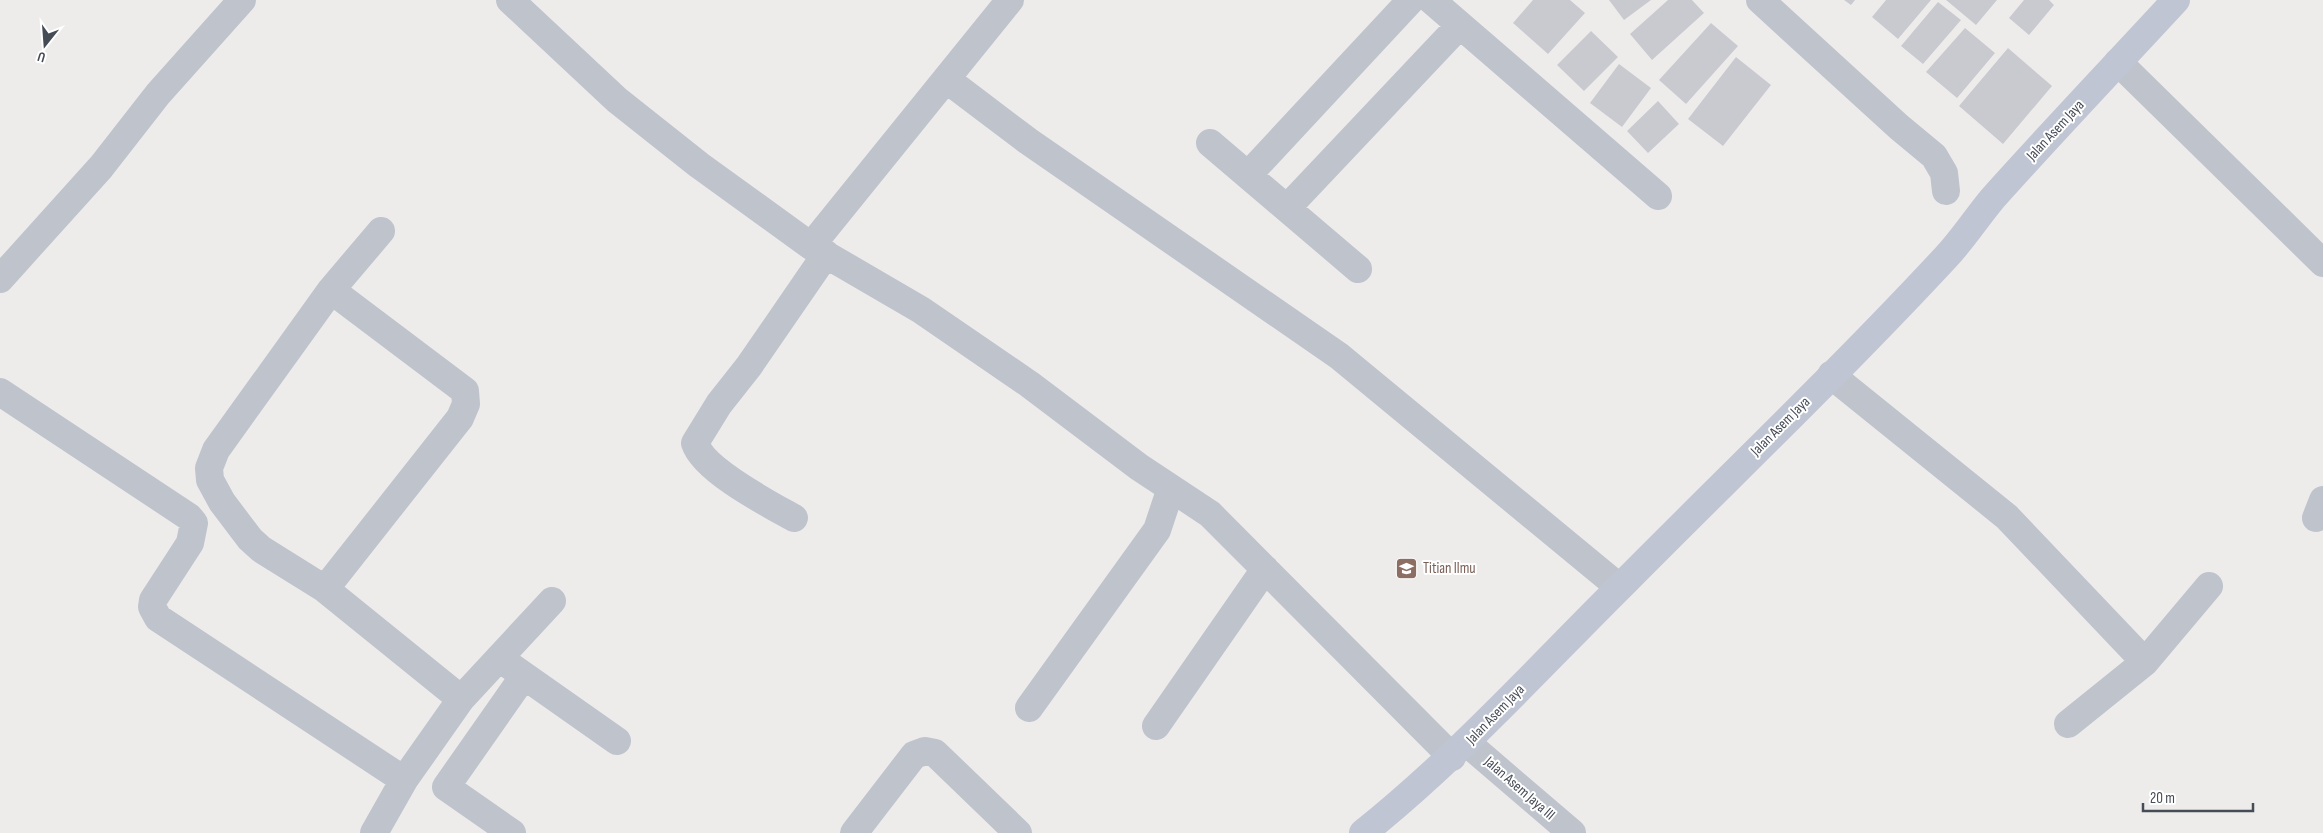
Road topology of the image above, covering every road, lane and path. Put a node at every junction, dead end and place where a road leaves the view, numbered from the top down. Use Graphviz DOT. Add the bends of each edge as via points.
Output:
graph roads {
  1 [pos="242,0"];
  2 [pos="510,0"];
  3 [pos="1010,0"];
  4 [pos="1411,0"];
  5 [pos="1760,0"];
  6 [pos="2176,0"];
  7 [pos="1447,9"];
  8 [pos="2118,62"];
  9 [pos="946,79"];
  10 [pos="1210,143"];
  11 [pos="1248,176"];
  12 [pos="1946,191"];
  13 [pos="1658,196"];
  14 [pos="1287,208"];
  15 [pos="381,231"];
  16 [pos="819,250"];
  17 [pos="2323,263"];
  18 [pos="1358,269"];
  19 [pos="0,280"];
  20 [pos="331,290"];
  21 [pos="1831,375"];
  22 [pos="0,392"];
  23 [pos="1171,488"];
  24 [pos="794,518"];
  25 [pos="1265,569"];
  26 [pos="2209,586"];
  27 [pos="1619,587"];
  28 [pos="325,589"];
  29 [pos="552,601"];
  30 [pos="499,658"];
  31 [pos="2145,662"];
  32 [pos="524,677"];
  33 [pos="461,699"];
  34 [pos="1029,708"];
  35 [pos="2068,724"];
  36 [pos="1156,726"];
  37 [pos="617,741"];
  38 [pos="1460,750"];
  39 [pos="404,780"];
  40 [pos="374,833"];
  41 [pos="512,833"];
  42 [pos="854,833"];
  43 [pos="1018,833"];
  44 [pos="1363,833"];
  45 [pos="1572,833"];
  1 -- 19 [label="street"];
  2 -- 16 [label="street, Jalan Asem Jaya III" via="617,100"];
  3 -- 9 [label="street"];
  4 -- 11 [label="street"];
  5 -- 12 [label="street" via="1934,156 1944,172"];
  6 -- 8 [label="main road, Jalan Asem Jaya"];
  7 -- 13 [label="street"];
  7 -- 14 [label="street"];
  8 -- 17 [label="street"];
  8 -- 21 [label="main road, Jalan Asem Jaya" via="1990,201 1949,254"];
  9 -- 16 [label="street"];
  9 -- 27 [label="street" via="1028,141 1339,356"];
  10 -- 11 [label="street"];
  11 -- 14 [label="street"];
  14 -- 18 [label="street"];
  15 -- 20 [label="street"];
  16 -- 23 [label="street, Jalan Asem Jaya III" via="967,341"];
  16 -- 24 [label="street" via="749,366 719,404 695,443 706,463"];
  20 -- 28 [label="street" via="216,450 209,468 210,480 222,502 250,539"];
  20 -- 28 [label="street" via="465,391 466,404 460,418"];
  21 -- 27 [label="main road, Jalan Asem Jaya"];
  21 -- 31 [label="street" via="2007,517"];
  22 -- 39 [label="street" via="194,523 190,543 153,600 152,607 158,618"];
  23 -- 25 [label="street, Jalan Asem Jaya III" via="1210,514"];
  23 -- 34 [label="street" via="1156,530"];
  25 -- 36 [label="street"];
  25 -- 38 [label="street, Jalan Asem Jaya III"];
  26 -- 31 [label="street"];
  27 -- 38 [label="main road, Jalan Asem Jaya"];
  28 -- 33 [label="street"];
  29 -- 30 [label="street"];
  30 -- 32 [label="street"];
  30 -- 33 [label="street"];
  31 -- 35 [label="street"];
  32 -- 37 [label="street"];
  32 -- 41 [label="street" via="446,787"];
  33 -- 39 [label="street"];
  38 -- 44 [label="main road, Jalan Asem Jaya"];
  38 -- 45 [label="street, Jalan Asem Jaya III"];
  39 -- 40 [label="street"];
  42 -- 43 [label="street" via="914,755 924,751 935,753"];
}
